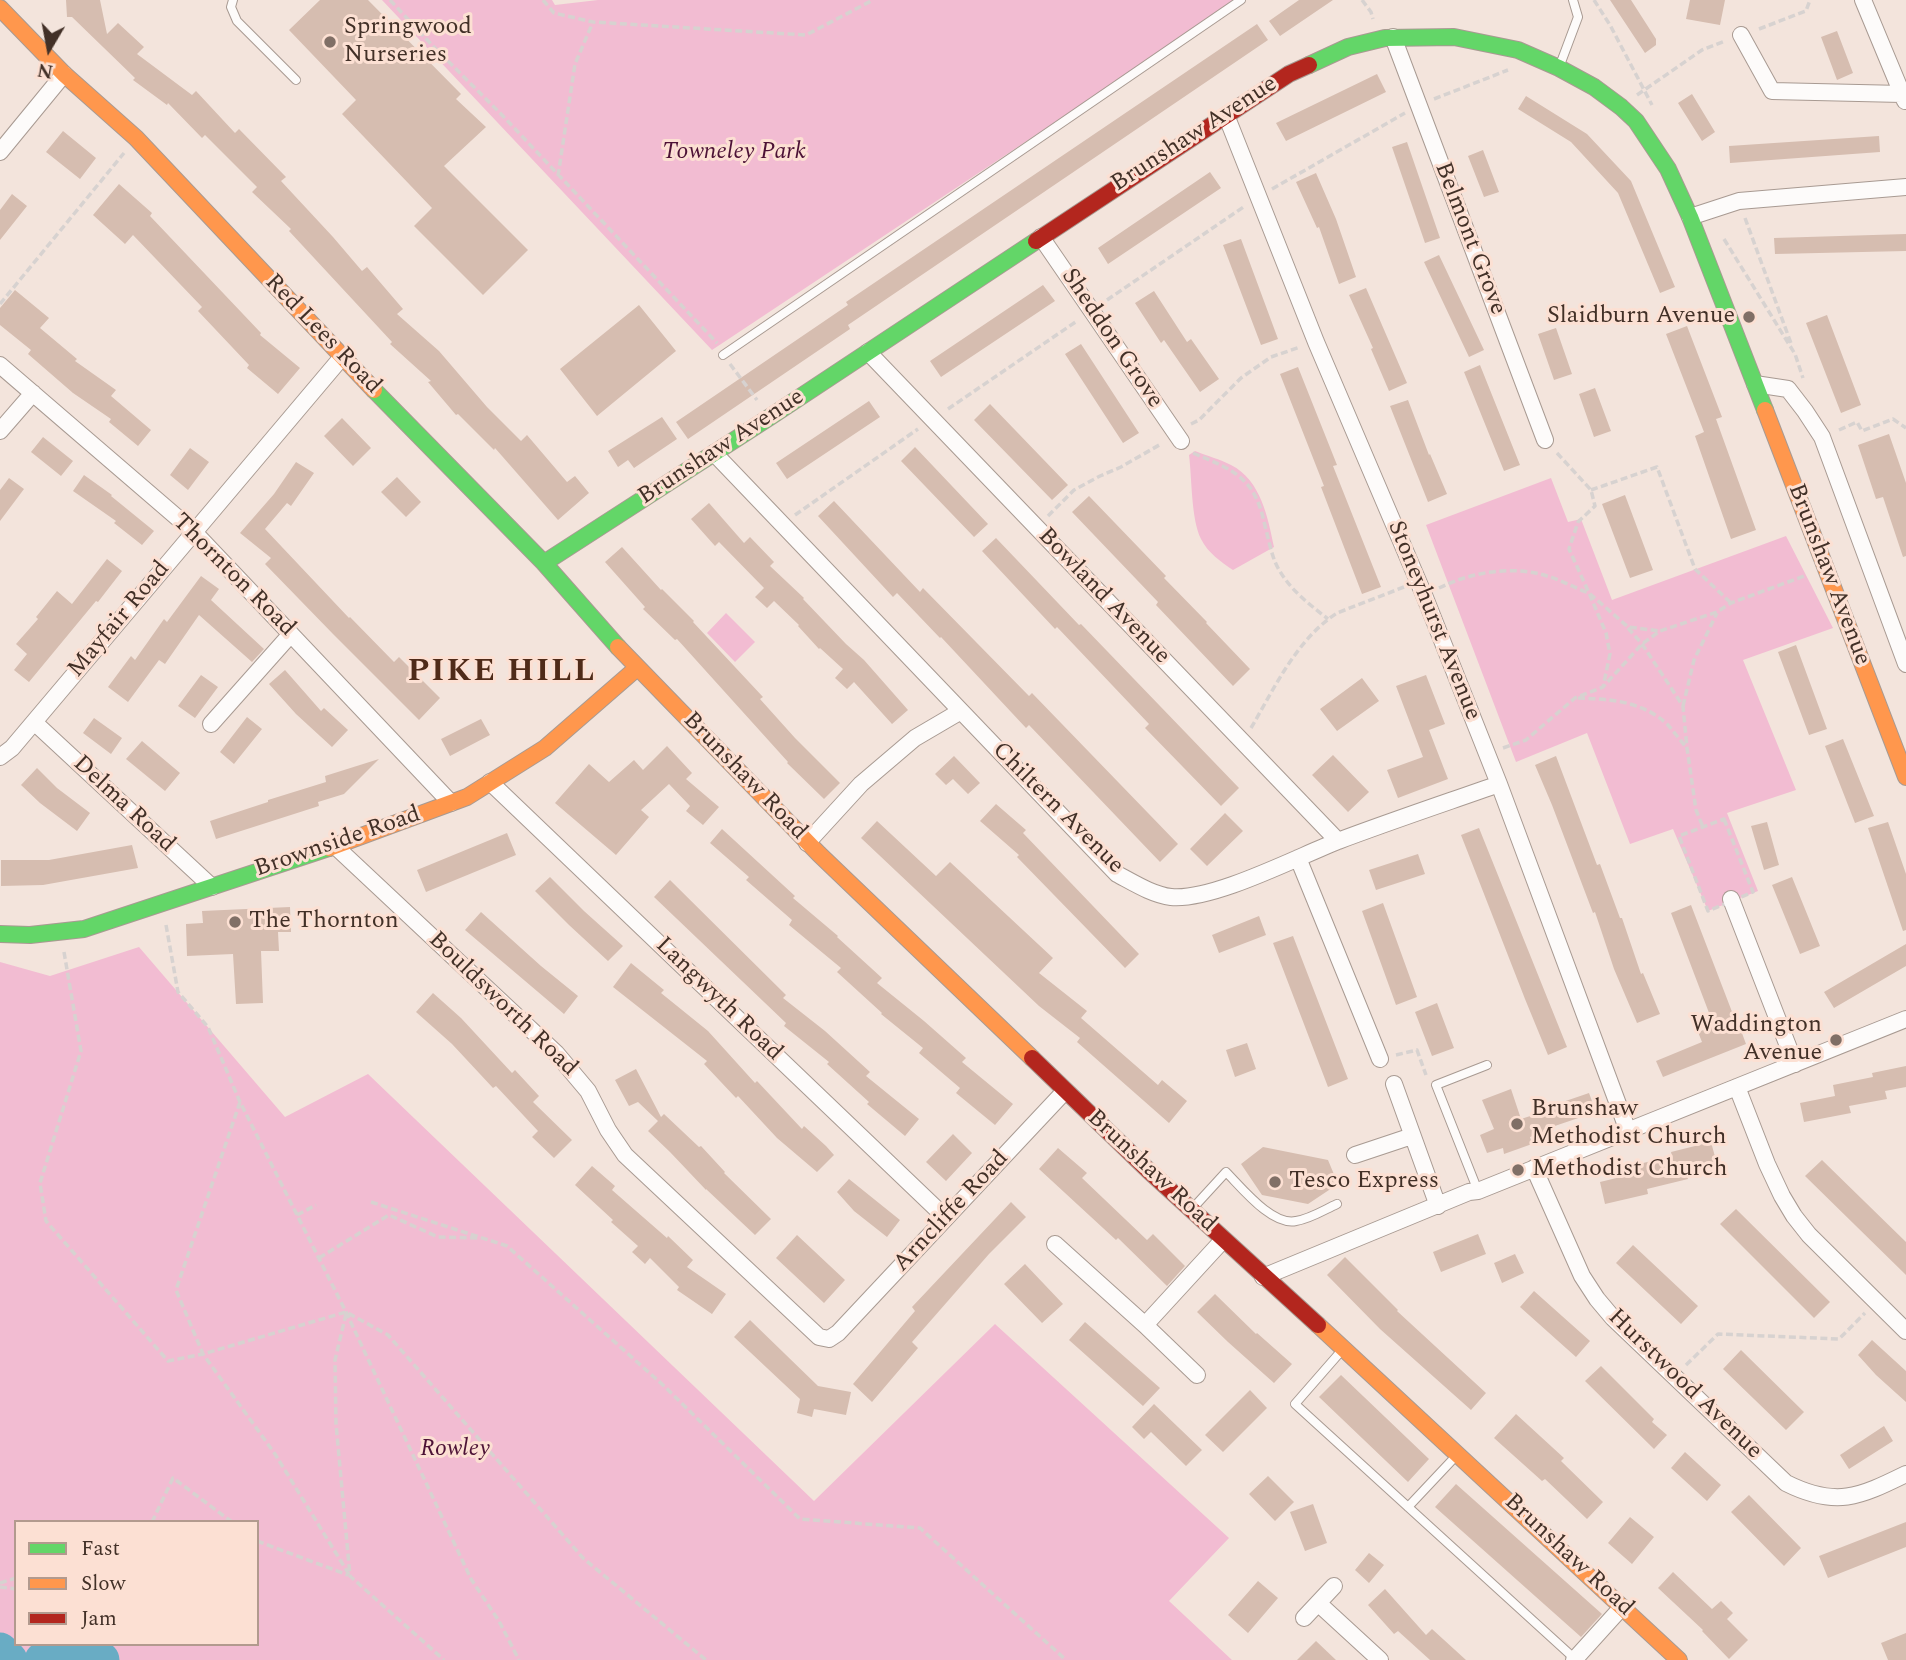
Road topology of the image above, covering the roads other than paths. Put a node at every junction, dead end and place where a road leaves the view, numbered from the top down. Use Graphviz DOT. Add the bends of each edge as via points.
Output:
graph roads {
  1 [pos="233,0"];
  2 [pos="1241,0"];
  3 [pos="1573,0"];
  4 [pos="1863,0"];
  5 [pos="0,8"];
  6 [pos="1741,36"];
  7 [pos="1393,37"];
  8 [pos="1559,68"];
  9 [pos="64,74"];
  10 [pos="296,80"];
  11 [pos="1904,99"];
  12 [pos="1226,115"];
  13 [pos="0,152"];
  14 [pos="1906,187"];
  15 [pos="1690,217"];
  16 [pos="1041,237"];
  17 [pos="868,352"];
  18 [pos="723,355"];
  19 [pos="342,357"];
  20 [pos="0,365"];
  21 [pos="1755,384"];
  22 [pos="33,393"];
  23 [pos="0,431"];
  24 [pos="1179,437"];
  25 [pos="1545,440"];
  26 [pos="714,453"];
  27 [pos="194,532"];
  28 [pos="544,563"];
  29 [pos="291,634"];
  30 [pos="1906,664"];
  31 [pos="637,668"];
  32 [pos="961,710"];
  33 [pos="34,722"];
  34 [pos="211,724"];
  35 [pos="0,757"];
  36 [pos="1904,768"];
  37 [pos="490,782"];
  38 [pos="1499,783"];
  39 [pos="451,803"];
  40 [pos="1338,841"];
  41 [pos="807,843"];
  42 [pos="335,846"];
  43 [pos="1298,858"];
  44 [pos="212,887"];
  45 [pos="1731,900"];
  46 [pos="0,934"];
  47 [pos="1906,1019"];
  48 [pos="1380,1059"];
  49 [pos="1795,1064"];
  50 [pos="1487,1065"];
  51 [pos="1394,1084"];
  52 [pos="1737,1087"];
  53 [pos="1065,1091"];
  54 [pos="1628,1130"];
  55 [pos="1412,1136"];
  56 [pos="1355,1155"];
  57 [pos="1534,1168"];
  58 [pos="1478,1191"];
  59 [pos="1337,1204"];
  60 [pos="1438,1206"];
  61 [pos="1191,1210"];
  62 [pos="946,1218"];
  63 [pos="1223,1240"];
  64 [pos="1055,1244"];
  65 [pos="1263,1277"];
  66 [pos="1145,1325"];
  67 [pos="1906,1331"];
  68 [pos="838,1333"];
  69 [pos="1343,1349"];
  70 [pos="1197,1374"];
  71 [pos="1458,1454"];
  72 [pos="1906,1474"];
  73 [pos="1408,1507"];
  74 [pos="1334,1586"];
  75 [pos="1318,1603"];
  76 [pos="1622,1607"];
  77 [pos="1304,1618"];
  78 [pos="1380,1660"];
  79 [pos="1574,1660"];
  80 [pos="1679,1660"];
  1 -- 10 [label="lane" via="237,21"];
  2 -- 18 [label="lane"];
  3 -- 8 [label="lane" via="1578,17"];
  4 -- 11 [label="street"];
  5 -- 9 [label="street, Red Lees Road"];
  6 -- 11 [label="street" via="1772,91"];
  7 -- 8 [label="street, Brunshaw Avenue" via="1454,37 1518,50"];
  7 -- 12 [label="street, Brunshaw Avenue" via="1348,47 1289,74"];
  7 -- 25 [label="street, Belmont Grove"];
  8 -- 15 [label="street, Brunshaw Avenue" via="1594,87 1636,121 1668,169"];
  9 -- 13 [label="street"];
  9 -- 19 [label="street, Red Lees Road" via="136,138"];
  12 -- 16 [label="street, Brunshaw Avenue"];
  12 -- 38 [label="street, Stoneyhurst Avenue"];
  14 -- 15 [label="street" via="1739,201"];
  15 -- 21 [label="street, Brunshaw Avenue"];
  16 -- 17 [label="street, Brunshaw Avenue"];
  16 -- 24 [label="street, Sheddon Grove"];
  17 -- 26 [label="street, Brunshaw Avenue"];
  17 -- 40 [label="street, Bowland Avenue"];
  19 -- 27 [label="street, Mayfair Road"];
  19 -- 28 [label="street, Red Lees Road"];
  20 -- 22 [label="street, Thornton Road"];
  21 -- 30 [label="street, Brunshaw Avenue" via="1788,389 1822,437"];
  21 -- 36 [label="street, Brunshaw Avenue"];
  22 -- 23 [label="street"];
  22 -- 27 [label="street, Thornton Road"];
  26 -- 28 [label="street, Brunshaw Avenue"];
  26 -- 32 [label="street, Chiltern Avenue"];
  27 -- 29 [label="street, Thornton Road"];
  27 -- 33 [label="street, Mayfair Road"];
  28 -- 31 [label="street, Red Lees Road"];
  29 -- 34 [label="street"];
  29 -- 39 [label="street, Thornton Road"];
  31 -- 37 [label="street, Brownside Road" via="545,748"];
  31 -- 41 [label="street, Brunshaw Road"];
  32 -- 41 [label="street" via="915,738 883,765"];
  32 -- 43 [label="street, Chiltern Avenue" via="1117,874 1145,888 1171,897 1202,894"];
  33 -- 35 [label="street, Mayfair Road"];
  33 -- 44 [label="street, Delma Road"];
  37 -- 39 [label="street, Brownside Road"];
  37 -- 62 [label="street, Langwyth Road"];
  38 -- 40 [label="street, Chiltern Avenue"];
  38 -- 54 [label="street, Stoneyhurst Avenue"];
  39 -- 42 [label="street, Brownside Road"];
  40 -- 43 [label="street, Chiltern Avenue"];
  41 -- 53 [label="street, Brunshaw Road"];
  42 -- 44 [label="street, Brownside Road"];
  42 -- 68 [label="street, Bouldsworth Road" via="556,1053 588,1091 625,1155 819,1337 829,1339"];
  43 -- 48 [label="street"];
  44 -- 46 [label="street, Brownside Road" via="84,929"];
  45 -- 49 [label="street"];
  47 -- 49 [label="street"];
  49 -- 52 [label="street"];
  50 -- 58 [label="lane" via="1436,1084"];
  51 -- 55 [label="street"];
  52 -- 54 [label="street"];
  52 -- 67 [label="street" via="1767,1164 1794,1216"];
  53 -- 61 [label="street, Brunshaw Road"];
  53 -- 62 [label="street, Arncliffe Road"];
  54 -- 57 [label="street"];
  55 -- 56 [label="street"];
  55 -- 60 [label="street"];
  57 -- 58 [label="street"];
  57 -- 72 [label="street, Hurstwood Avenue" via="1582,1276 1597,1299 1786,1483 1825,1497 1851,1496"];
  58 -- 60 [label="street"];
  59 -- 61 [label="lane" via="1297,1221 1282,1222 1226,1171"];
  60 -- 65 [label="street"];
  61 -- 63 [label="street, Brunshaw Road"];
  62 -- 68 [label="street, Arncliffe Road"];
  63 -- 65 [label="street, Brunshaw Road"];
  63 -- 66 [label="street"];
  64 -- 66 [label="street"];
  65 -- 69 [label="street, Brunshaw Road"];
  66 -- 70 [label="street"];
  69 -- 71 [label="street, Brunshaw Road"];
  69 -- 73 [label="lane" via="1295,1404"];
  71 -- 73 [label="lane"];
  71 -- 76 [label="street, Brunshaw Road"];
  73 -- 79 [label="lane"];
  74 -- 75 [label="street"];
  75 -- 77 [label="street"];
  75 -- 78 [label="street"];
  76 -- 79 [label="street"];
  76 -- 80 [label="street, Brunshaw Road"];
}
